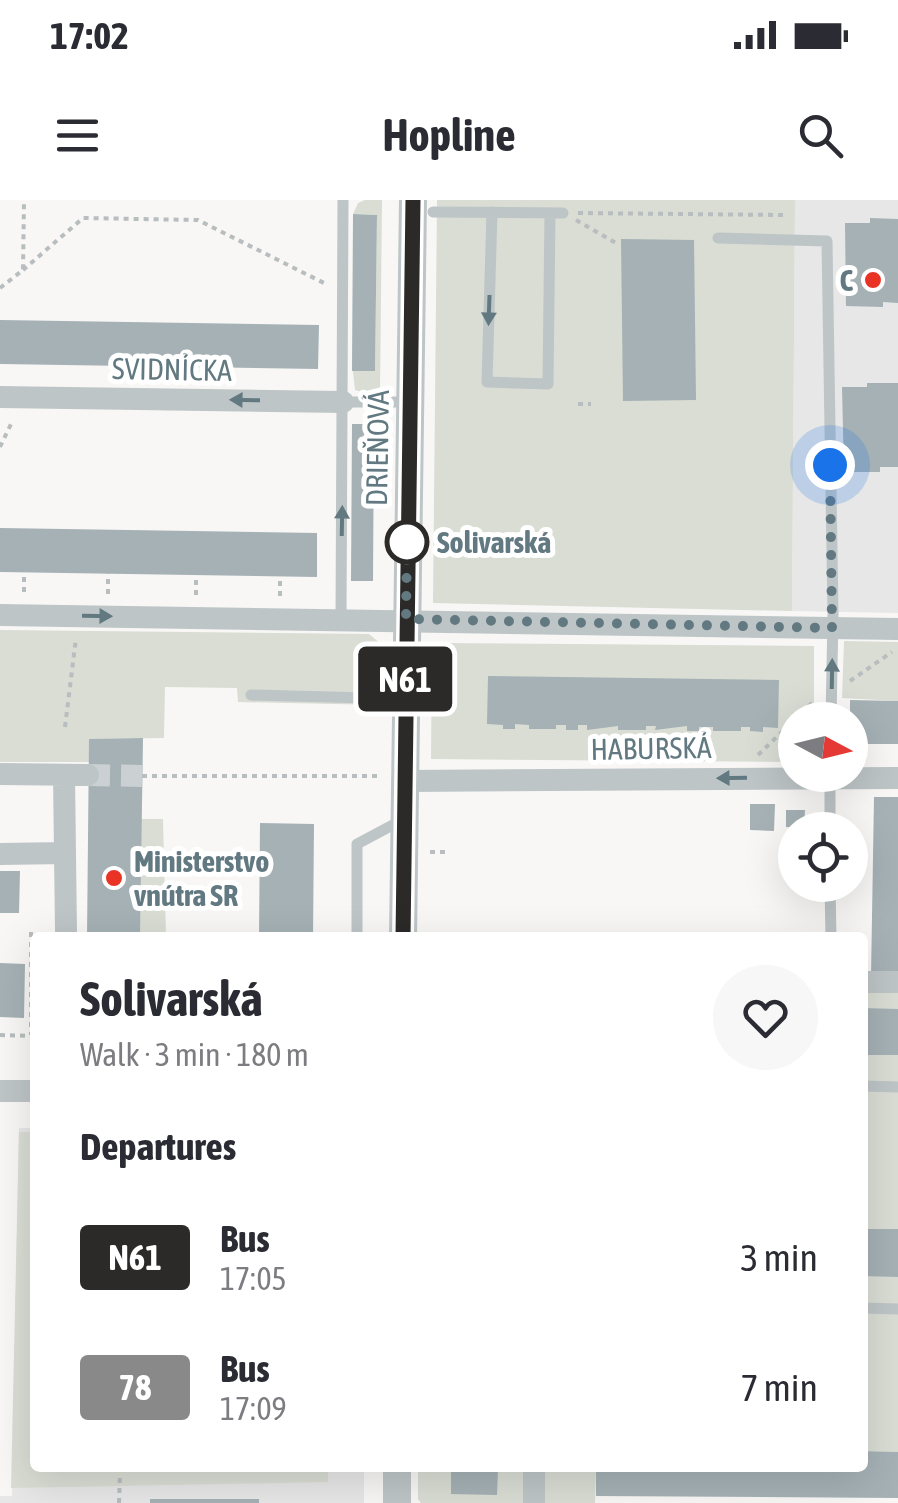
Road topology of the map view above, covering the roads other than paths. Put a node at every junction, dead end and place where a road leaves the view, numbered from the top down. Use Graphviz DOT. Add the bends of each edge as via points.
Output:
graph roads {
  1 [pos="343,200"];
  2 [pos="423,206"];
  3 [pos="492,212"];
  4 [pos="718,238"];
  5 [pos="0,397"];
  6 [pos="343,402"];
  7 [pos="410,402"];
  8 [pos="0,615"];
  9 [pos="341,618"];
  10 [pos="406,619"];
  11 [pos="832,628"];
  12 [pos="898,629"];
  13 [pos="250,695"];
  14 [pos="405,699"];
  15 [pos="831,702"];
  16 [pos="0,774"];
  17 [pos="64,775"];
  18 [pos="88,775"];
  19 [pos="778,776"];
  20 [pos="868,777"];
  21 [pos="393,778"];
  22 [pos="898,778"];
  23 [pos="404,819"];
  24 [pos="66,853"];
  25 [pos="0,854"];
  26 [pos="830,902"];
  27 [pos="66,932"];
  28 [pos="356,932"];
  29 [pos="403,932"];
  30 [pos="831,932"];
  31 [pos="868,982"];
  32 [pos="898,982"];
  33 [pos="868,1086"];
  34 [pos="898,1086"];
  35 [pos="0,1090"];
  36 [pos="30,1091"];
  37 [pos="868,1308"];
  38 [pos="898,1308"];
  39 [pos="398,1472"];
  40 [pos="534,1472"];
  41 [pos="397,1503"];
  42 [pos="534,1503"];
  1 -- 6 [label="lane"];
  2 -- 3 [label="lane"];
  2 -- 7 [label="street, DRIEŇOVÁ"];
  3 -- 3 [label="lane, one-way" via="487,382 548,384 557,213"];
  4 -- 11 [label="lane" via="827,240"];
  6 -- 5 [label="street, SVIDNÍCKA, one-way"];
  6 -- 7 [label="lane"];
  9 -- 6 [label="lane, one-way"];
  7 -- 10 [label="street, DRIEŇOVÁ"];
  8 -- 9 [label="street, one-way"];
  9 -- 10 [label="street"];
  10 -- 11 [label="street"];
  10 -- 14 [label="street, DRIEŇOVÁ"];
  11 -- 12 [label="street"];
  15 -- 11 [label="lane, one-way"];
  13 -- 14 [label="lane"];
  14 -- 21 [label="street, DRIEŇOVÁ"];
  16 -- 17 [label="street"];
  17 -- 18 [label="street"];
  17 -- 24 [label="street"];
  19 -- 21 [label="street, HABURSKÁ, one-way"];
  20 -- 22 [label="street, HABURSKÁ"];
  21 -- 23 [label="street, DRIEŇOVÁ"];
  23 -- 28 [label="lane" via="357,844"];
  23 -- 29 [label="street, DRIEŇOVÁ"];
  24 -- 25 [label="street"];
  24 -- 27 [label="street"];
  26 -- 30 [label="lane"];
  31 -- 32 [label="street"];
  33 -- 34 [label="lane"];
  35 -- 36 [label="street"];
  37 -- 38 [label="lane"];
  39 -- 41 [label="street"];
  40 -- 42 [label="street"];
}
